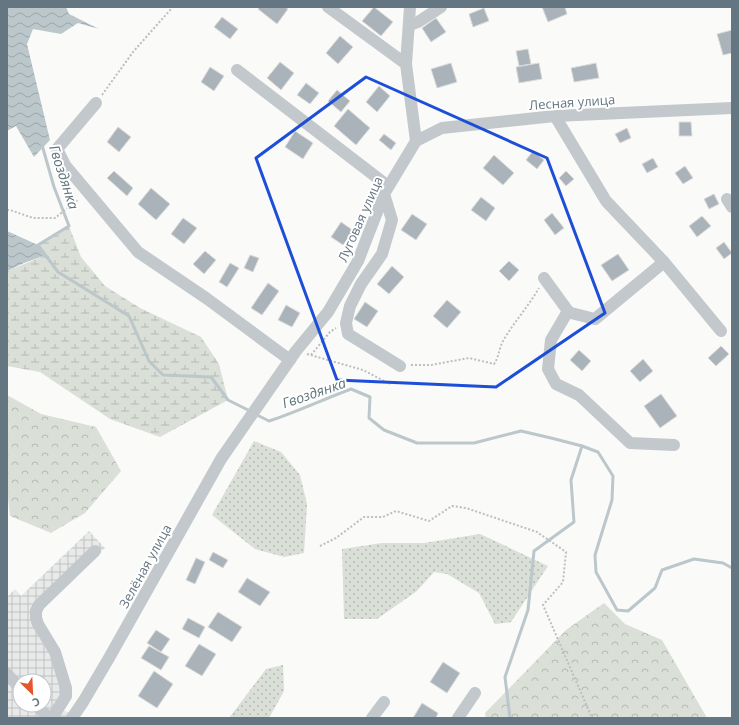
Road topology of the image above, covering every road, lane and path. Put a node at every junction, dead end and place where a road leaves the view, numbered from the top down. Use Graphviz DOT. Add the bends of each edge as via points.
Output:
graph roads {
  1 [pos="171,7"];
  2 [pos="328,7"];
  3 [pos="410,7"];
  4 [pos="441,7"];
  5 [pos="410,25"];
  6 [pos="406,64"];
  7 [pos="237,70"];
  8 [pos="96,103"];
  9 [pos="732,108"];
  10 [pos="555,116"];
  11 [pos="416,141"];
  12 [pos="386,190"];
  13 [pos="88,192"];
  14 [pos="7,210"];
  15 [pos="664,262"];
  16 [pos="544,278"];
  17 [pos="568,311"];
  18 [pos="346,322"];
  19 [pos="721,331"];
  20 [pos="293,355"];
  21 [pos="311,355"];
  22 [pos="400,366"];
  23 [pos="390,384"];
  24 [pos="264,397"];
  25 [pos="674,445"];
  26 [pos="320,546"];
  27 [pos="95,551"];
  28 [pos="476,693"];
  29 [pos="384,702"];
  30 [pos="51,718"];
  31 [pos="72,718"];
  32 [pos="372,718"];
  33 [pos="458,718"];
  34 [pos="592,718"];
  1 -- 8 [label="path" via="133,52"];
  2 -- 6 [label="street"];
  3 -- 5 [label="street"];
  4 -- 5 [label="street"];
  5 -- 6 [label="street"];
  6 -- 11 [label="street"];
  7 -- 12 [label="street"];
  8 -- 13 [label="street" via="57,149 65,165"];
  9 -- 10 [label="street, Лесная улица"];
  10 -- 11 [label="street, Лесная улица" via="442,128"];
  10 -- 15 [label="street" via="606,201"];
  11 -- 12 [label="street, Луговая улица"];
  12 -- 18 [label="street" via="392,220 382,254 361,284 350,306"];
  12 -- 20 [label="street, Луговая улица" via="358,261 328,312"];
  13 -- 14 [label="path" via="55,218 33,218"];
  13 -- 20 [label="street" via="138,252"];
  15 -- 17 [label="street" via="595,319"];
  15 -- 19 [label="street"];
  16 -- 17 [label="street"];
  16 -- 22 [label="path" via="531,302 501,345 498,360 494,364 469,358 431,365"];
  17 -- 25 [label="street" via="551,340 548,369 556,384 578,395 630,443"];
  18 -- 21 [label="path" via="330,332"];
  18 -- 22 [label="street" via="348,334"];
  20 -- 21 [label="path"];
  20 -- 24 [label="street, Луговая улица"];
  21 -- 23 [label="path" via="363,370"];
  24 -- 31 [label="street, Зелёная улица" via="221,459 109,658"];
  26 -- 34 [label="path" via="336,538 364,517 383,517 396,511 429,521 452,506 466,508 537,532 566,552 563,582 543,605"];
  27 -- 30 [label="street" via="39,605 36,612 38,624 55,652 66,688 66,696"];
  28 -- 33 [label="street"];
  29 -- 32 [label="street"];
}
